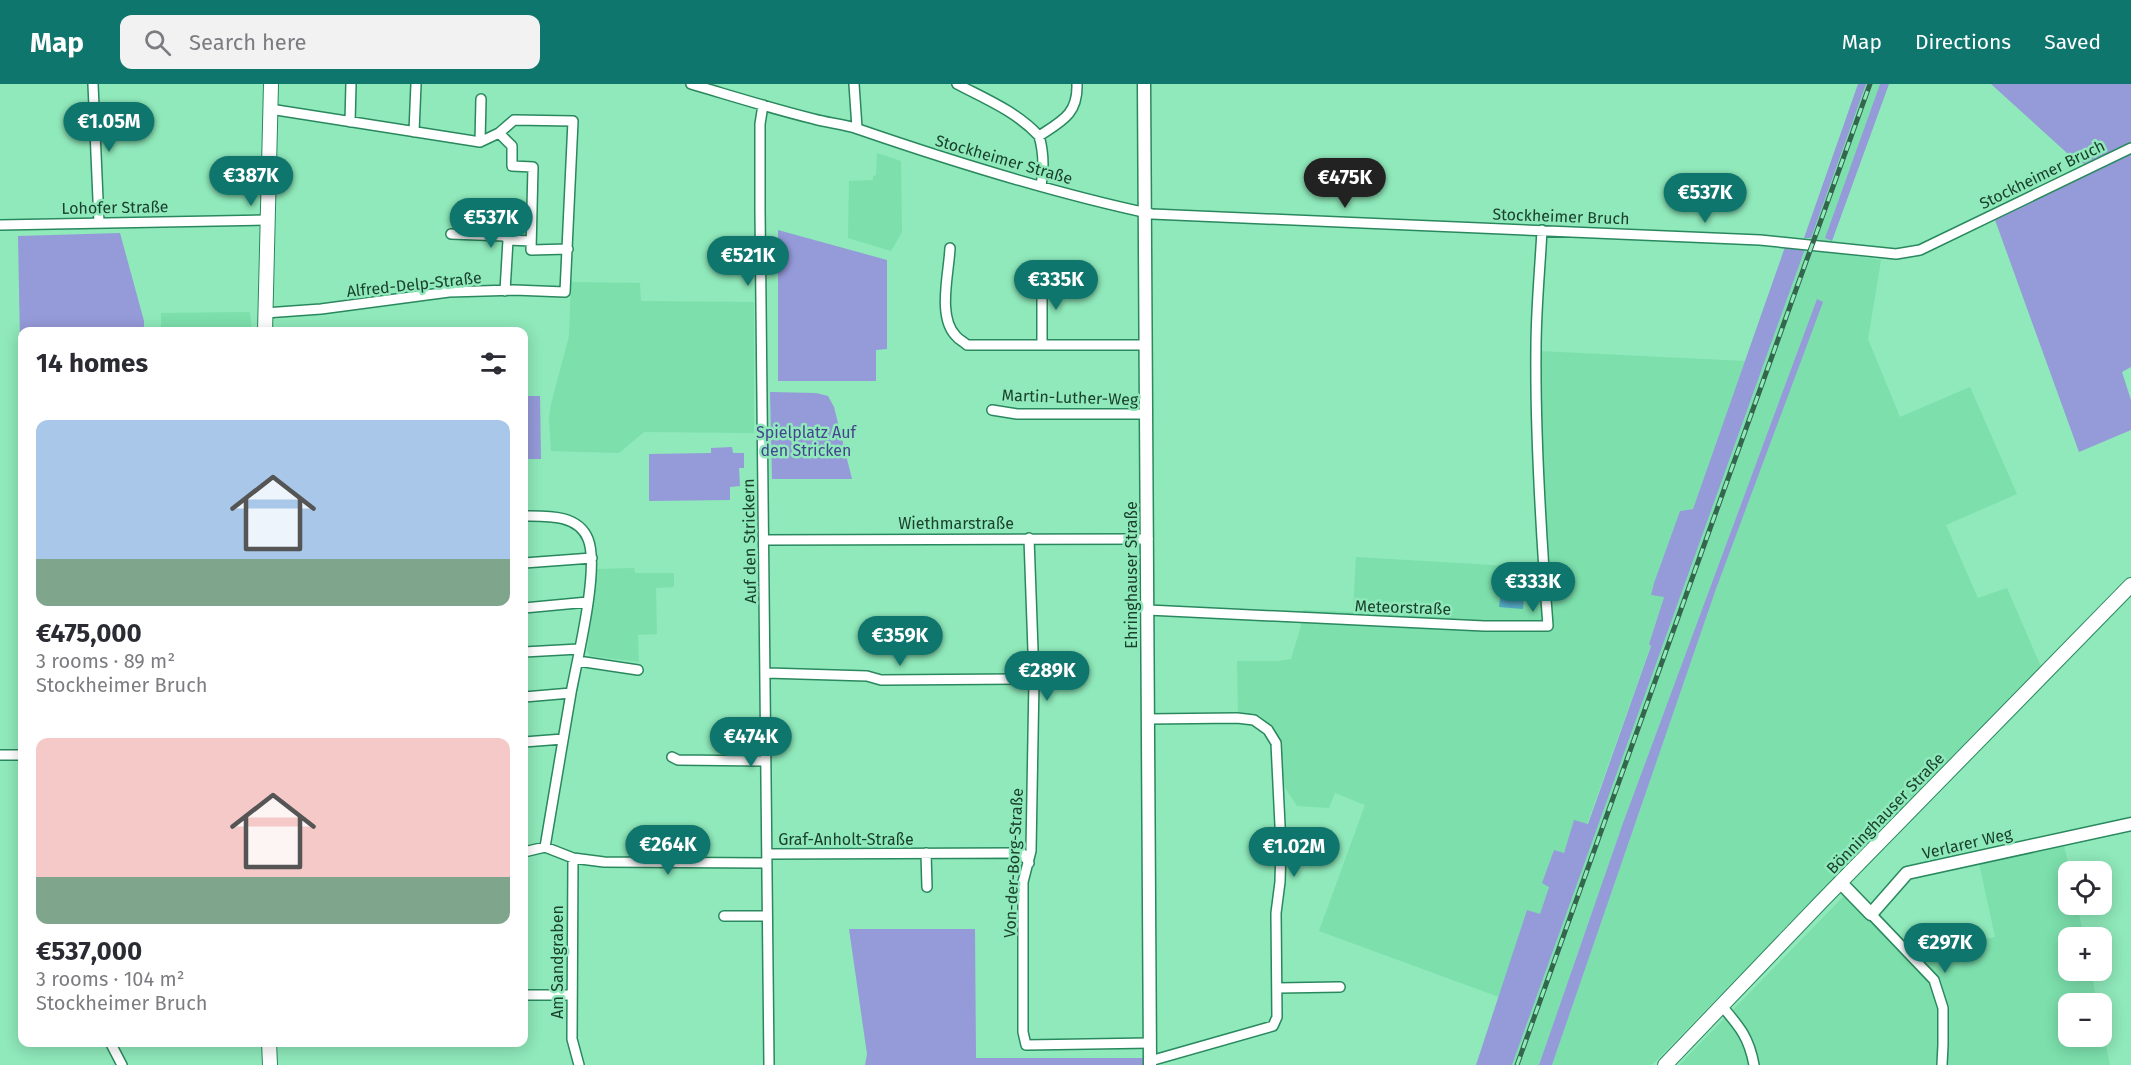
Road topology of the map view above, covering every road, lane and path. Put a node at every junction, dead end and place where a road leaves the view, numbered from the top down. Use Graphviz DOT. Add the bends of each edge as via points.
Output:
graph roads {
  1 [pos="93,84"];
  2 [pos="271,84"];
  3 [pos="351,84"];
  4 [pos="416,84"];
  5 [pos="691,84"];
  6 [pos="854,84"];
  7 [pos="957,84"];
  8 [pos="1077,84"];
  9 [pos="1144,84"];
  10 [pos="481,99"];
  11 [pos="763,105"];
  12 [pos="270,109"];
  13 [pos="351,122"];
  14 [pos="857,128"];
  15 [pos="414,132"];
  16 [pos="499,133"];
  17 [pos="1040,136"];
  18 [pos="480,141"];
  19 [pos="2131,148"];
  20 [pos="1041,186"];
  21 [pos="1145,212"];
  22 [pos="267,220"];
  23 [pos="99,223"];
  24 [pos="0,225"];
  25 [pos="1542,230"];
  26 [pos="451,234"];
  27 [pos="508,240"];
  28 [pos="531,241"];
  29 [pos="568,249"];
  30 [pos="950,249"];
  31 [pos="1042,277"];
  32 [pos="505,291"];
  33 [pos="265,313"];
  34 [pos="265,327"];
  35 [pos="1042,345"];
  36 [pos="1146,345"];
  37 [pos="992,410"];
  38 [pos="1146,414"];
  39 [pos="528,516"];
  40 [pos="1029,538"];
  41 [pos="1148,539"];
  42 [pos="764,540"];
  43 [pos="591,558"];
  44 [pos="528,563"];
  45 [pos="2131,585"];
  46 [pos="588,602"];
  47 [pos="528,608"];
  48 [pos="1148,610"];
  49 [pos="579,649"];
  50 [pos="528,652"];
  51 [pos="578,661"];
  52 [pos="638,670"];
  53 [pos="766,673"];
  54 [pos="1034,679"];
  55 [pos="571,693"];
  56 [pos="528,697"];
  57 [pos="1148,719"];
  58 [pos="563,739"];
  59 [pos="528,742"];
  60 [pos="0,755"];
  61 [pos="18,755"];
  62 [pos="672,757"];
  63 [pos="765,761"];
  64 [pos="2131,824"];
  65 [pos="545,847"];
  66 [pos="528,851"];
  67 [pos="926,854"];
  68 [pos="573,858"];
  69 [pos="767,859"];
  70 [pos="1029,863"];
  71 [pos="1840,882"];
  72 [pos="927,887"];
  73 [pos="1871,915"];
  74 [pos="724,916"];
  75 [pos="767,916"];
  76 [pos="1340,987"];
  77 [pos="1278,988"];
  78 [pos="571,994"];
  79 [pos="528,995"];
  80 [pos="1721,1005"];
  81 [pos="1150,1042"];
  82 [pos="113,1047"];
  83 [pos="269,1047"];
  84 [pos="1150,1063"];
  85 [pos="122,1065"];
  86 [pos="270,1065"];
  87 [pos="579,1065"];
  88 [pos="770,1065"];
  89 [pos="1665,1065"];
  90 [pos="1754,1065"];
  91 [pos="1942,1065"];
  1 -- 23 [label="street"];
  2 -- 12 [label="main road"];
  3 -- 13 [label="street"];
  4 -- 15 [label="street"];
  5 -- 11 [label="street, Stockheimer Straße"];
  6 -- 14 [label="street"];
  7 -- 17 [label="street" via="1009,111"];
  8 -- 17 [label="street" via="1074,109"];
  9 -- 21 [label="street, Ehringhauser Straße"];
  10 -- 18 [label="street"];
  11 -- 14 [label="street, Stockheimer Straße"];
  11 -- 42 [label="street, Auf den Strickern" via="760,210"];
  12 -- 13 [label="street"];
  12 -- 22 [label="main road"];
  13 -- 15 [label="street"];
  14 -- 20 [label="street, Stockheimer Straße"];
  15 -- 18 [label="street"];
  16 -- 18 [label="street"];
  16 -- 28 [label="street" via="512,146 512,166 533,167"];
  16 -- 29 [label="street" via="514,120 573,121"];
  17 -- 20 [label="street" via="1044,172"];
  19 -- 25 [label="street, Stockheimer Bruch" via="1913,252 1896,254 1760,240"];
  20 -- 21 [label="street, Stockheimer Straße"];
  21 -- 25 [label="street, Stockheimer Bruch"];
  21 -- 36 [label="street, Ehringhauser Straße"];
  22 -- 23 [label="street, Lohofer Straße"];
  22 -- 33 [label="main road"];
  23 -- 24 [label="street, Lohofer Straße"];
  25 -- 48 [label="street, Meteorstraße" via="1536,385 1539,507 1548,626"];
  26 -- 27 [label="street" via="505,236"];
  27 -- 28 [label="street"];
  27 -- 32 [label="street"];
  28 -- 29 [label="street" via="531,250"];
  29 -- 32 [label="street, Alfred-Delp-Straße" via="565,292"];
  30 -- 35 [label="street" via="945,305 956,336 967,345"];
  31 -- 35 [label="street"];
  32 -- 33 [label="street, Alfred-Delp-Straße" via="449,292"];
  33 -- 34 [label="main road"];
  35 -- 36 [label="street"];
  36 -- 38 [label="street, Ehringhauser Straße"];
  37 -- 38 [label="street, Martin-Luther-Weg" via="1017,414"];
  38 -- 41 [label="street, Ehringhauser Straße"];
  39 -- 43 [label="street" via="554,516 572,522 588,538"];
  40 -- 41 [label="street, Wiethmarstraße"];
  40 -- 42 [label="street, Wiethmarstraße"];
  40 -- 54 [label="street, Von-der-Borg-Straße"];
  41 -- 48 [label="street, Ehringhauser Straße"];
  42 -- 53 [label="street, Auf den Strickern"];
  43 -- 44 [label="street"];
  43 -- 46 [label="street"];
  45 -- 71 [label="main road, Bönninghauser Straße"];
  46 -- 47 [label="street"];
  46 -- 49 [label="street"];
  48 -- 57 [label="street, Ehringhauser Straße"];
  49 -- 50 [label="street"];
  49 -- 51 [label="street"];
  51 -- 52 [label="street"];
  51 -- 55 [label="street"];
  53 -- 54 [label="street" via="867,676 881,680"];
  53 -- 63 [label="street, Auf den Strickern"];
  54 -- 70 [label="street, Von-der-Borg-Straße"];
  55 -- 56 [label="street"];
  55 -- 58 [label="street"];
  57 -- 77 [label="street" via="1254,720 1276,742 1281,846 1276,913"];
  57 -- 81 [label="street, Ehringhauser Straße"];
  58 -- 59 [label="street"];
  58 -- 65 [label="street"];
  60 -- 61 [label="street"];
  62 -- 63 [label="street"];
  63 -- 69 [label="street, Auf den Strickern"];
  64 -- 73 [label="street, Verlarer Weg" via="1907,873"];
  65 -- 66 [label="street"];
  65 -- 68 [label="street, Graf-Anholt-Straße"];
  67 -- 69 [label="street, Graf-Anholt-Straße"];
  67 -- 70 [label="street, Graf-Anholt-Straße" via="1022,853"];
  67 -- 72 [label="street, Graf-Anholt-Straße"];
  68 -- 69 [label="street, Graf-Anholt-Straße" via="604,862"];
  68 -- 78 [label="street, Am Sandgraben"];
  69 -- 75 [label="street, Auf den Strickern"];
  70 -- 81 [label="street, Von-der-Borg-Straße" via="1023,882 1026,1045"];
  71 -- 73 [label="street"];
  71 -- 80 [label="main road, Bönninghauser Straße"];
  73 -- 91 [label="street" via="1934,980 1943,1008"];
  74 -- 75 [label="street"];
  75 -- 88 [label="street, Auf den Strickern"];
  76 -- 77 [label="street"];
  77 -- 84 [label="street" via="1273,1026"];
  78 -- 79 [label="street"];
  78 -- 87 [label="street, Am Sandgraben" via="572,1039"];
  80 -- 89 [label="main road, Bönninghauser Straße"];
  80 -- 90 [label="street" via="1744,1032"];
  81 -- 84 [label="street, Ehringhauser Straße"];
  82 -- 85 [label="street"];
  83 -- 86 [label="main road"];
}
